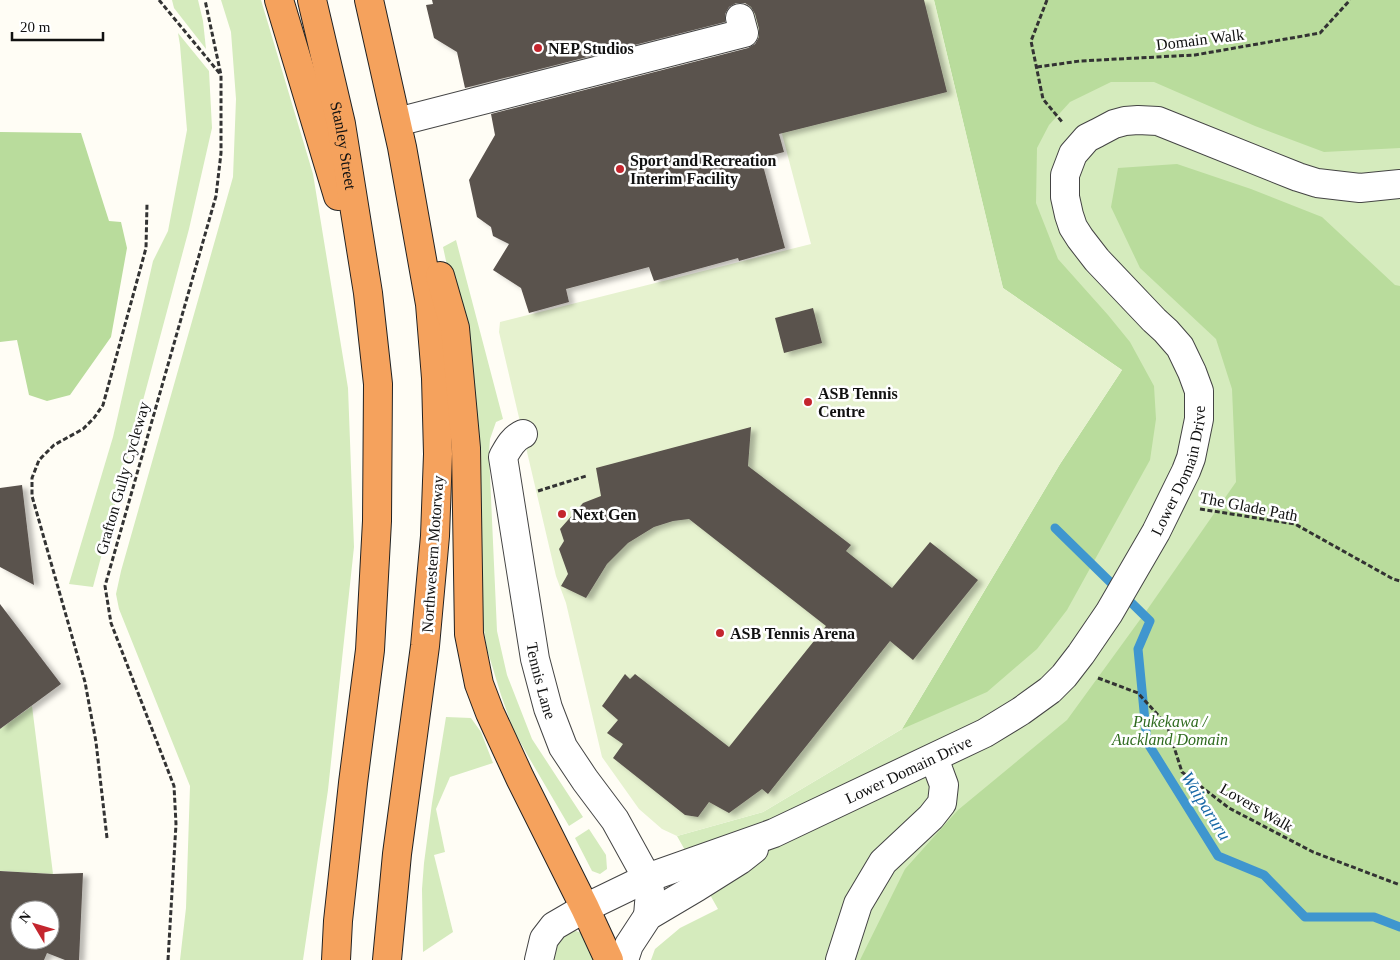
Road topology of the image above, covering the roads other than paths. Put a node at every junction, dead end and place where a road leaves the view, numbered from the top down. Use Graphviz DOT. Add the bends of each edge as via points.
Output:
graph roads {
  1 [pos="279,0"];
  2 [pos="312,0"];
  3 [pos="369,0"];
  4 [pos="740,18"];
  5 [pos="399,135"];
  6 [pos="1400,184"];
  7 [pos="368,293"];
  8 [pos="523,434"];
  9 [pos="934,758"];
  10 [pos="774,833"];
  11 [pos="647,878"];
  12 [pos="680,896"];
  13 [pos="585,908"];
  14 [pos="648,916"];
  15 [pos="338,921"];
  16 [pos="330,960"];
  17 [pos="336,960"];
  18 [pos="387,960"];
  19 [pos="539,960"];
  20 [pos="609,960"];
  21 [pos="624,960"];
  22 [pos="840,960"];
  1 -- 7 [label="highway"];
  2 -- 7 [label="highway, Stanley Street" via="342,124"];
  3 -- 5 [label="highway"];
  4 -- 5 [label="street" via="744,33"];
  5 -- 13 [label="highway" via="455,328 466,448 469,634 479,684 520,778"];
  5 -- 18 [label="highway, Northwestern Motorway" via="430,304 438,454 435,536 425,646 397,854"];
  6 -- 9 [label="street, Lower Domain Drive" via="1360,188 1318,183 1158,121 1114,124 1081,144 1064,175 1064,197 1073,227 1097,260 1180,347 1198,391 1196,440 1191,458 1156,532 1109,613 1064,676 1021,711"];
  7 -- 15 [label="highway" via="378,384 377,521 370,650"];
  8 -- 11 [label="street, Tennis Lane" via="508,447 503,457 535,659 548,708 563,747 615,820"];
  9 -- 10 [label="street, Lower Domain Drive"];
  9 -- 22 [label="street" via="944,785 942,803 883,862 858,904"];
  10 -- 11 [label="street, Lower Domain Drive"];
  10 -- 12 [label="street, Lower Domain Drive" via="740,860"];
  11 -- 12 [label="street, Tennis Lane" via="656,888"];
  11 -- 13 [label="street, Lower Domain Drive"];
  11 -- 14 [label="street, Tennis Lane" via="650,891"];
  12 -- 14 [label="street, Lower Domain Drive"];
  13 -- 19 [label="street" via="554,926 544,939"];
  13 -- 20 [label="highway"];
  14 -- 21 [label="street, Lower Domain Drive" via="629,945"];
  15 -- 16 [label="highway"];
  15 -- 17 [label="highway"];
}
